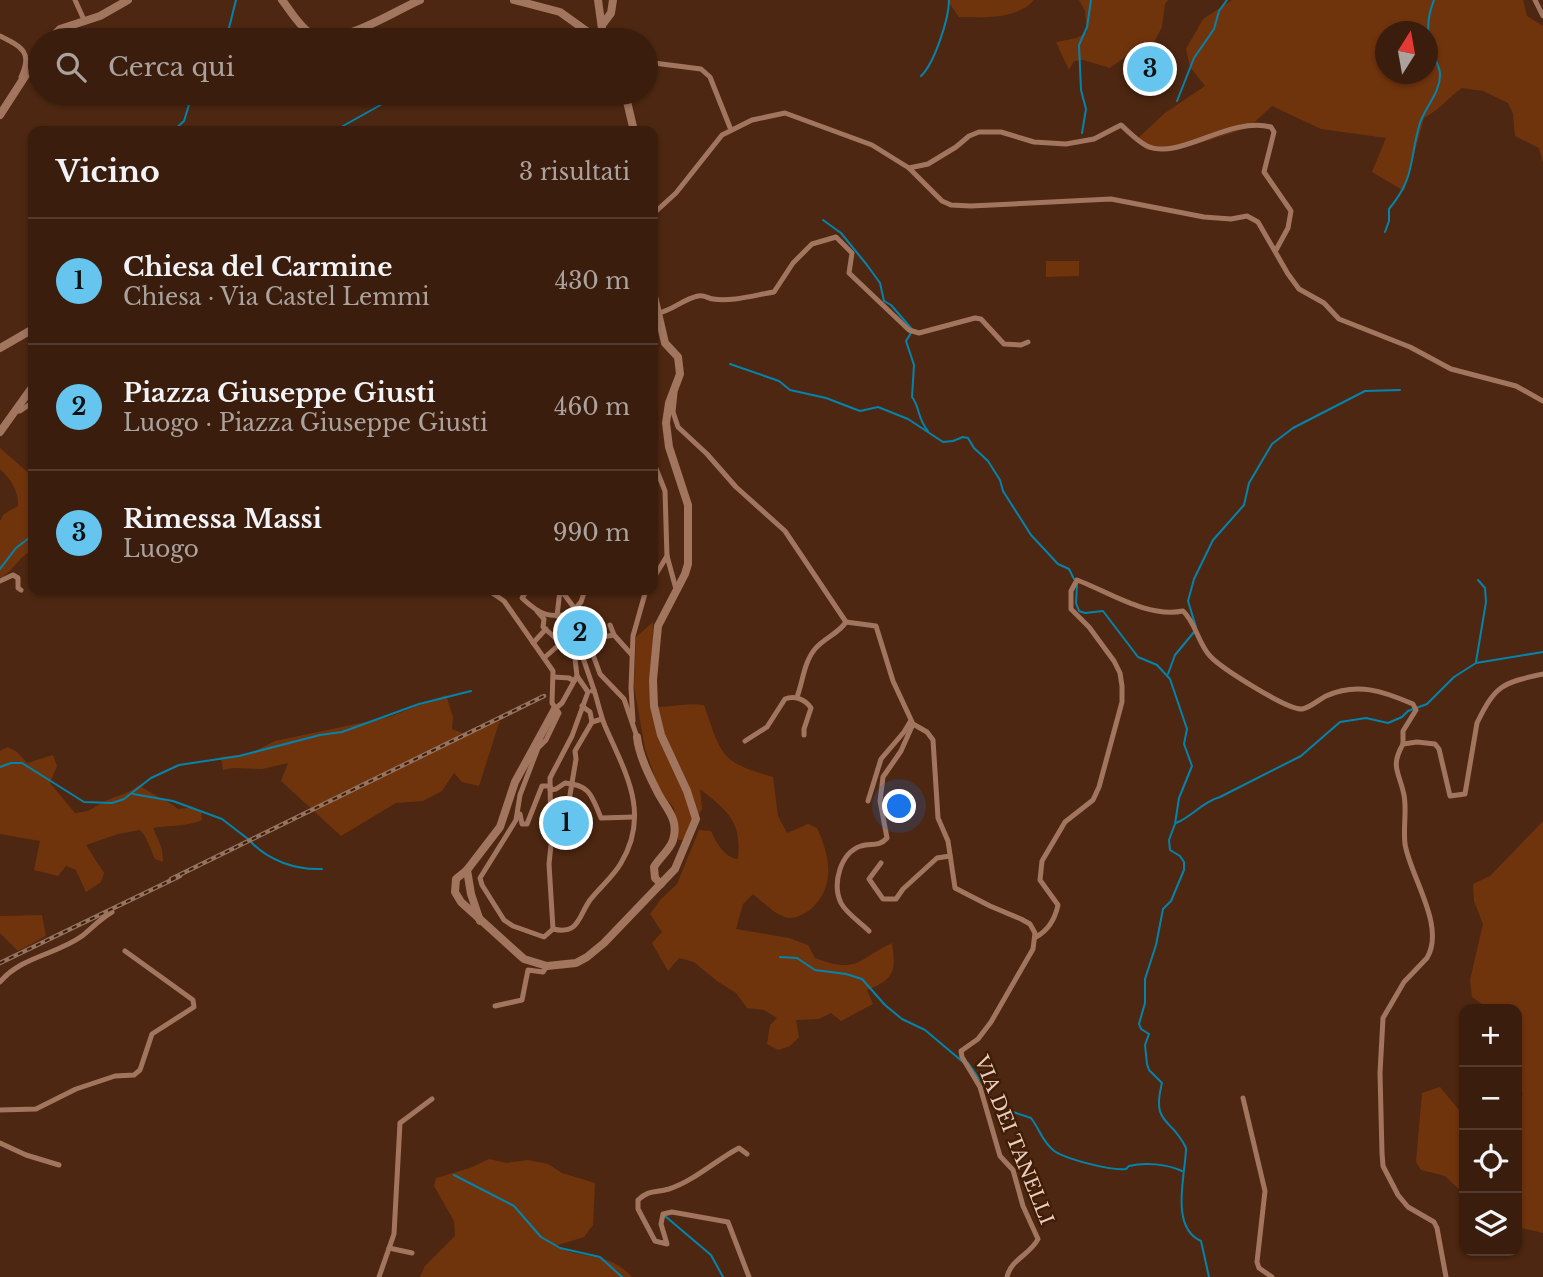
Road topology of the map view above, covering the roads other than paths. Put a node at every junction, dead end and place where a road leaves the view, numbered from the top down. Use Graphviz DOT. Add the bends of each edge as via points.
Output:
graph roads {
  1 [pos="75,0"];
  2 [pos="128,0"];
  3 [pos="282,0"];
  4 [pos="420,0"];
  5 [pos="514,0"];
  6 [pos="598,0"];
  7 [pos="613,0"];
  8 [pos="1535,0"];
  9 [pos="1543,16"];
  10 [pos="85,22"];
  11 [pos="602,25"];
  12 [pos="64,28"];
  13 [pos="305,28"];
  14 [pos="360,28"];
  15 [pos="582,28"];
  16 [pos="601,28"];
  17 [pos="0,36"];
  18 [pos="658,64"];
  19 [pos="28,71"];
  20 [pos="17,88"];
  21 [pos="628,105"];
  22 [pos="0,115"];
  23 [pos="633,126"];
  24 [pos="731,130"];
  25 [pos="909,168"];
  26 [pos="658,209"];
  27 [pos="1276,250"];
  28 [pos="658,313"];
  29 [pos="659,317"];
  30 [pos="28,332"];
  31 [pos="1028,342"];
  32 [pos="0,348"];
  33 [pos="674,391"];
  34 [pos="28,393"];
  35 [pos="1543,401"];
  36 [pos="28,405"];
  37 [pos="15,411"];
  38 [pos="0,432"];
  39 [pos="658,474"];
  40 [pos="667,556"];
  41 [pos="658,571"];
  42 [pos="0,581"];
  43 [pos="676,589"];
  44 [pos="21,590"];
  45 [pos="495,595"];
  46 [pos="524,595"];
  47 [pos="560,595"];
  48 [pos="564,595"];
  49 [pos="583,595"];
  50 [pos="645,595"];
  51 [pos="537,611"];
  52 [pos="575,611"];
  53 [pos="561,616"];
  54 [pos="846,622"];
  55 [pos="610,625"];
  56 [pos="568,626"];
  57 [pos="545,629"];
  58 [pos="614,635"];
  59 [pos="555,638"];
  60 [pos="533,643"];
  61 [pos="561,643"];
  62 [pos="588,649"];
  63 [pos="572,655"];
  64 [pos="582,655"];
  65 [pos="632,655"];
  66 [pos="544,658"];
  67 [pos="1543,674"];
  68 [pos="554,677"];
  69 [pos="576,678"];
  70 [pos="587,684"];
  71 [pos="591,693"];
  72 [pos="797,697"];
  73 [pos="582,706"];
  74 [pos="555,709"];
  75 [pos="603,719"];
  76 [pos="634,721"];
  77 [pos="592,722"];
  78 [pos="912,722"];
  79 [pos="804,735"];
  80 [pos="637,737"];
  81 [pos="745,741"];
  82 [pos="1403,744"];
  83 [pos="525,783"];
  84 [pos="571,783"];
  85 [pos="550,788"];
  86 [pos="868,801"];
  87 [pos="550,803"];
  88 [pos="634,817"];
  89 [pos="556,818"];
  90 [pos="950,856"];
  91 [pos="550,858"];
  92 [pos="881,863"];
  93 [pos="467,870"];
  94 [pos="661,884"];
  95 [pos="112,912"];
  96 [pos="481,922"];
  97 [pos="553,929"];
  98 [pos="869,931"];
  99 [pos="1036,937"];
  100 [pos="125,951"];
  101 [pos="547,966"];
  102 [pos="0,982"];
  103 [pos="495,1006"];
  104 [pos="1243,1098"];
  105 [pos="432,1099"];
  106 [pos="0,1110"];
  107 [pos="0,1143"];
  108 [pos="747,1154"];
  109 [pos="59,1165"];
  110 [pos="388,1248"];
  111 [pos="412,1253"];
  112 [pos="379,1277"];
  113 [pos="748,1277"];
  114 [pos="1007,1277"];
  115 [pos="1272,1277"];
  116 [pos="1446,1277"];
  1 -- 10 [label="street"];
  2 -- 10 [label="street"];
  3 -- 13 [label="street"];
  4 -- 14 [label="street"];
  5 -- 15 [label="street" via="560,12"];
  6 -- 11 [label="street"];
  7 -- 11 [label="street"];
  8 -- 9 [label="street"];
  10 -- 12 [label="street"];
  11 -- 16 [label="street"];
  17 -- 20 [label="street" via="27,57"];
  18 -- 24 [label="street" via="701,69 710,77"];
  19 -- 20 [label="street"];
  20 -- 22 [label="street"];
  21 -- 23 [label="street"];
  24 -- 25 [label="street" via="785,113 872,145"];
  24 -- 26 [label="street"];
  25 -- 27 [label="street" via="951,205 1111,200 1204,217 1247,216 1258,222"];
  25 -- 27 [label="street" via="928,164 979,132 1066,144 1094,139 1121,125 1145,145 1171,148 1235,126 1264,125 1274,132 1264,172 1291,211"];
  27 -- 35 [label="street" via="1299,289 1324,303 1339,319 1451,369 1516,386"];
  28 -- 29 [label="street"];
  29 -- 31 [label="street" via="695,296 736,298 774,292 793,262 812,244 836,237 852,253 849,274 909,330 919,333 975,318 1004,344"];
  29 -- 33 [label="street" via="665,343 678,357 680,374"];
  30 -- 32 [label="street"];
  33 -- 43 [label="street" via="666,423 688,505 688,564"];
  33 -- 54 [label="street" via="678,428 785,531"];
  34 -- 37 [label="street"];
  36 -- 37 [label="street"];
  37 -- 38 [label="street"];
  39 -- 40 [label="street" via="665,491"];
  40 -- 41 [label="street"];
  40 -- 43 [label="street"];
  42 -- 44 [label="street" via="13,575"];
  43 -- 94 [label="street" via="658,626 654,706 661,735 696,819 675,869"];
  45 -- 60 [label="street"];
  46 -- 51 [label="street" via="528,606"];
  47 -- 53 [label="street"];
  48 -- 52 [label="street"];
  49 -- 52 [label="street"];
  50 -- 65 [label="street"];
  51 -- 53 [label="street"];
  51 -- 57 [label="street"];
  52 -- 53 [label="street"];
  52 -- 62 [label="street"];
  54 -- 72 [label="street" via="815,649"];
  54 -- 78 [label="street" via="876,626"];
  55 -- 58 [label="street"];
  56 -- 59 [label="street"];
  57 -- 59 [label="street"];
  57 -- 60 [label="street"];
  58 -- 62 [label="street" via="602,637 601,643"];
  58 -- 65 [label="street"];
  59 -- 61 [label="street"];
  60 -- 66 [label="street"];
  61 -- 63 [label="street"];
  61 -- 66 [label="street"];
  62 -- 63 [label="street"];
  62 -- 76 [label="street"];
  63 -- 69 [label="street"];
  64 -- 70 [label="street"];
  65 -- 76 [label="street"];
  66 -- 68 [label="street"];
  67 -- 82 [label="street" via="1507,682 1482,713 1465,794 1460,797 1447,791 1435,744"];
  68 -- 69 [label="street"];
  68 -- 74 [label="street"];
  69 -- 70 [label="street"];
  69 -- 74 [label="street"];
  70 -- 71 [label="street"];
  71 -- 73 [label="street"];
  71 -- 75 [label="street"];
  72 -- 79 [label="street" via="811,708"];
  72 -- 81 [label="street" via="785,699 767,727"];
  73 -- 77 [label="street" via="590,712"];
  73 -- 85 [label="street" via="550,778"];
  74 -- 83 [label="street" via="557,717 538,748"];
  74 -- 93 [label="street" via="515,782 500,827"];
  75 -- 77 [label="street"];
  75 -- 88 [label="street" via="627,771"];
  76 -- 80 [label="street"];
  77 -- 84 [label="street" via="575,751"];
  78 -- 86 [label="street" via="881,760"];
  78 -- 90 [label="street" via="933,740 939,818"];
  78 -- 98 [label="street" via="901,751 883,777 880,801 887,838 882,844 859,846 838,873 841,904"];
  80 -- 94 [label="street" via="657,793 671,809 675,825 673,842 654,867"];
  82 -- 99 [label="street" via="1403,731 1416,710 1413,704 1381,690 1350,689 1298,709 1250,685 1210,657 1182,611 1157,612 1077,580 1070,591 1071,608 1114,661 1122,702 1100,787 1093,800 1065,822 1042,861 1041,880 1058,905 1048,928"];
  82 -- 116 [label="street" via="1395,760 1406,808 1405,844 1429,909 1431,938 1427,958 1404,982 1383,1018 1383,1166 1408,1207 1434,1222"];
  83 -- 85 [label="street" via="519,817 522,824 529,821 542,786"];
  83 -- 97 [label="street" via="516,820 480,878 504,920 537,936 544,937"];
  84 -- 85 [label="street"];
  84 -- 88 [label="street" via="587,789 601,818"];
  84 -- 89 [label="street" via="566,819"];
  85 -- 87 [label="street"];
  87 -- 89 [label="street"];
  87 -- 91 [label="street"];
  88 -- 97 [label="street" via="631,842 622,861 577,924 562,931"];
  89 -- 91 [label="street"];
  90 -- 92 [label="street" via="937,858 896,899 883,899 869,879"];
  90 -- 99 [label="street" via="955,888 1030,924"];
  91 -- 97 [label="street"];
  93 -- 96 [label="street"];
  93 -- 96 [label="street" via="456,879 455,894"];
  94 -- 101 [label="street" via="587,957"];
  95 -- 102 [label="street" via="81,937 20,964"];
  96 -- 101 [label="street" via="520,957"];
  99 -- 114 [label="street, VIA DEI TANELLI" via="991,1022 978,1040 961,1051 979,1087 1000,1156 1013,1170 1038,1239 1015,1261"];
  100 -- 106 [label="street" via="193,1000 194,1007 152,1034 134,1075 76,1088 36,1109"];
  101 -- 103 [label="street" via="543,971 528,970 522,1000"];
  104 -- 115 [label="street" via="1265,1191 1258,1262"];
  105 -- 110 [label="street" via="400,1123 394,1234"];
  107 -- 109 [label="street"];
  108 -- 113 [label="street" via="739,1148 678,1186 647,1192 638,1200 638,1209 655,1241 667,1244 663,1214 728,1222"];
  110 -- 111 [label="street"];
  110 -- 112 [label="street"];
}
